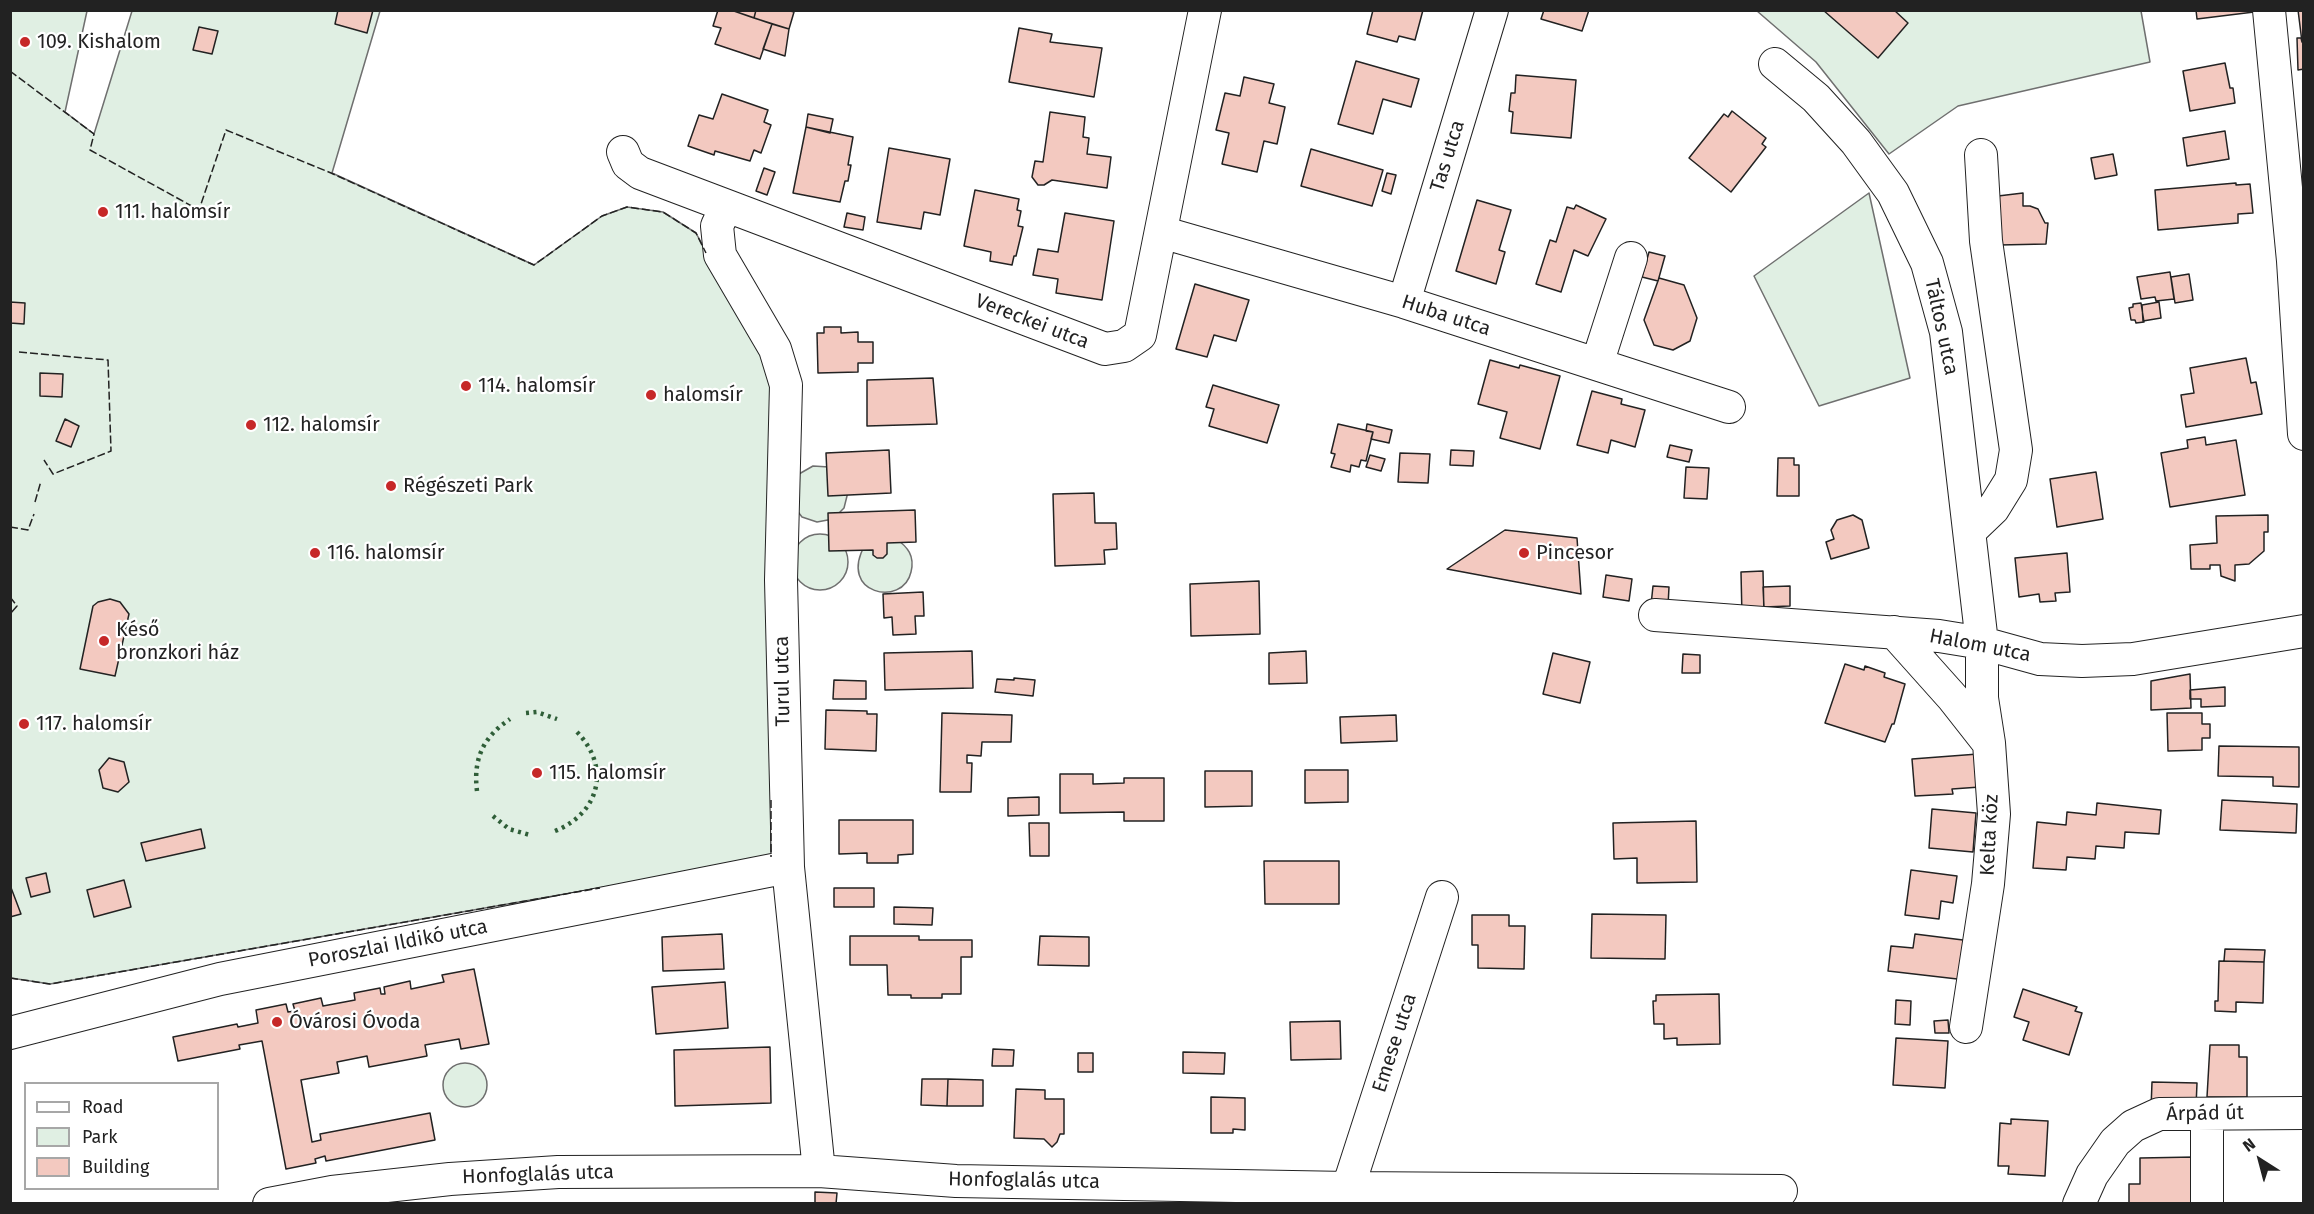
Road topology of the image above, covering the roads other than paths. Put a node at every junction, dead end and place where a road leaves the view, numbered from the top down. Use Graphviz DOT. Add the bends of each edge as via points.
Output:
graph roads {
  1 [pos="1205,10"];
  2 [pos="1492,10"];
  3 [pos="2269,10"];
  4 [pos="1775,64"];
  5 [pos="623,152"];
  6 [pos="1981,155"];
  7 [pos="726,207"];
  8 [pos="1161,232"];
  9 [pos="1631,258"];
  10 [pos="1404,302"];
  11 [pos="1597,364"];
  12 [pos="1729,407"];
  13 [pos="2304,434"];
  14 [pos="1970,531"];
  15 [pos="1654,615"];
  16 [pos="2304,631"];
  17 [pos="1894,632"];
  18 [pos="1982,643"];
  19 [pos="1989,743"];
  20 [pos="788,867"];
  21 [pos="1442,897"];
  22 [pos="1966,1027"];
  23 [pos="10,1033"];
  24 [pos="2304,1113"];
  25 [pos="2207,1114"];
  26 [pos="819,1171"];
  27 [pos="1348,1188"];
  28 [pos="1781,1191"];
  29 [pos="957,1192"];
  30 [pos="269,1203"];
  31 [pos="2079,1203"];
  32 [pos="2206,1203"];
  1 -- 8 [label="street, Vereckei utca"];
  2 -- 10 [label="street, Tas utca"];
  3 -- 13 [label="street" via="2293,261"];
  4 -- 14 [label="street, Táltos utca" via="1816,98 1856,142 1893,194 1927,263 1946,332"];
  5 -- 7 [label="street, Vereckei utca" via="628,164 640,173"];
  6 -- 14 [label="street" via="1986,241 2016,450 2011,480 1993,509"];
  7 -- 8 [label="street, Vereckei utca" via="1106,349 1124,346 1140,335"];
  7 -- 20 [label="street, Turul utca" via="717,226 720,255 775,349 786,385 781,580"];
  8 -- 10 [label="street, Huba utca"];
  9 -- 11 [label="street"];
  10 -- 11 [label="street, Huba utca"];
  11 -- 12 [label="street, Huba utca"];
  14 -- 18 [label="street, Táltos utca"];
  15 -- 17 [label="street, Halom utca"];
  16 -- 18 [label="street, Halom utca" via="2122,660 2040,659"];
  17 -- 18 [label="street, Halom utca"];
  17 -- 19 [label="street"];
  18 -- 19 [label="street, Kelta köz" via="1982,698"];
  19 -- 22 [label="street, Kelta köz" via="1993,826"];
  20 -- 23 [label="street, Poroszlai Ildikó utca" via="220,979"];
  20 -- 26 [label="street, Turul utca"];
  21 -- 27 [label="street, Emese utca"];
  24 -- 25 [label="street, Árpád út"];
  25 -- 31 [label="street, Árpád út" via="2159,1114 2133,1125 2109,1150"];
  25 -- 32 [label="street"];
  26 -- 29 [label="street, Honfoglalás utca"];
  26 -- 30 [label="street, Honfoglalás utca" via="548,1173 450,1179"];
  27 -- 28 [label="street, Honfoglalás utca"];
  27 -- 29 [label="street, Honfoglalás utca"];
}
